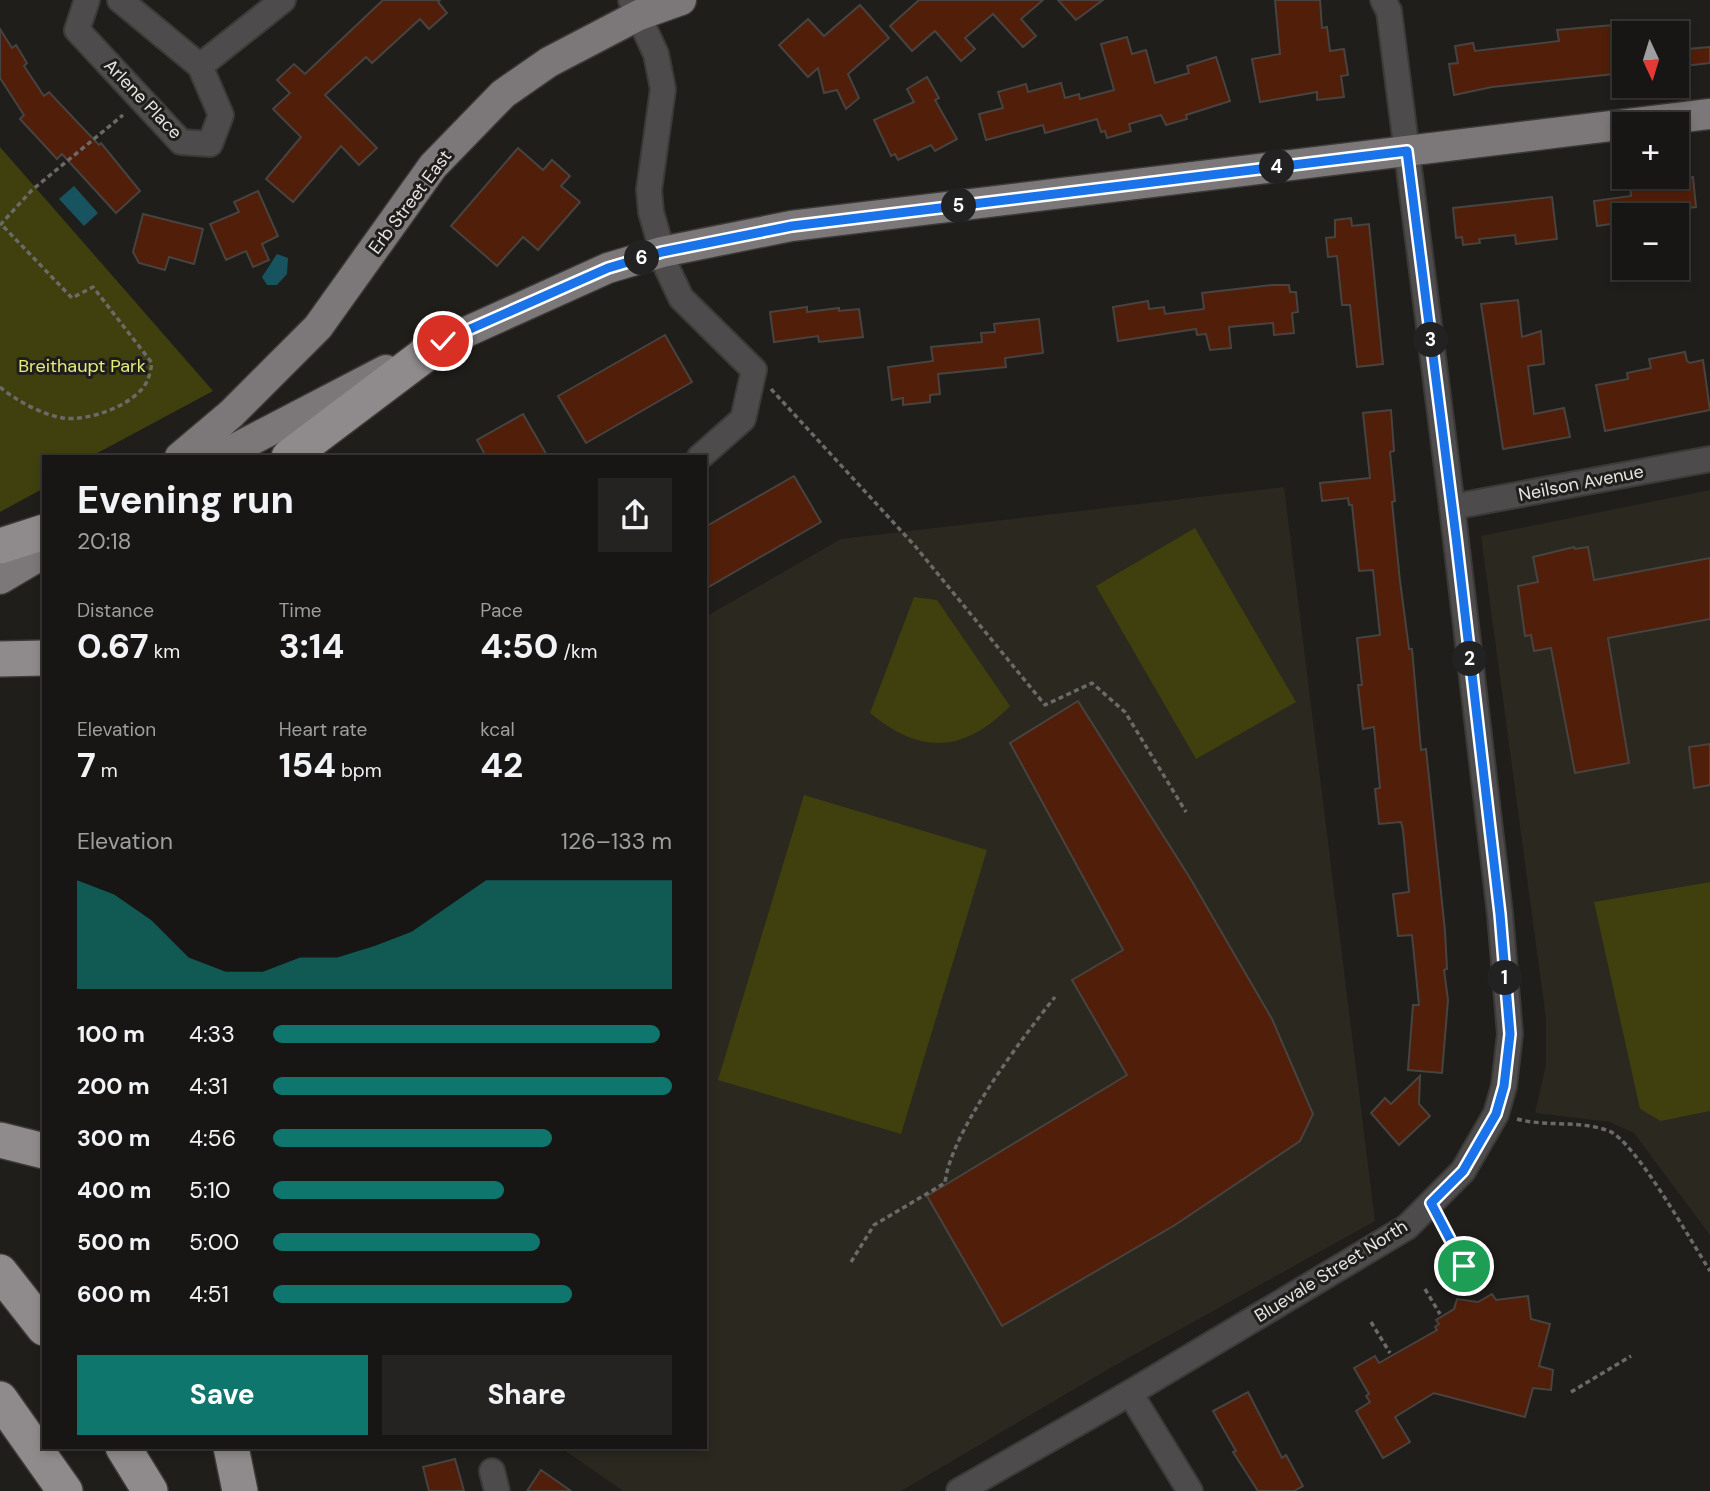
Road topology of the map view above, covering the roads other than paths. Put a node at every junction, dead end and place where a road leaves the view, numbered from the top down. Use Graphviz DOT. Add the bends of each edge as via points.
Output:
graph roads {
  1 [pos="87,0"];
  2 [pos="120,0"];
  3 [pos="284,0"];
  4 [pos="681,0"];
  5 [pos="1383,0"];
  6 [pos="635,8"];
  7 [pos="200,66"];
  8 [pos="1710,114"];
  9 [pos="1407,151"];
  10 [pos="662,252"];
  11 [pos="443,341"];
  12 [pos="182,455"];
  13 [pos="223,455"];
  14 [pos="292,455"];
  15 [pos="702,455"];
  16 [pos="1710,458"];
  17 [pos="1452,507"];
  18 [pos="42,533"];
  19 [pos="0,546"];
  20 [pos="42,554"];
  21 [pos="0,579"];
  22 [pos="42,658"];
  23 [pos="0,659"];
  24 [pos="0,1140"];
  25 [pos="42,1150"];
  26 [pos="0,1272"];
  27 [pos="42,1325"];
  28 [pos="1130,1392"];
  29 [pos="0,1399"];
  30 [pos="124,1449"];
  31 [pos="231,1449"];
  32 [pos="65,1491"];
  33 [pos="150,1491"];
  34 [pos="240,1491"];
  35 [pos="958,1491"];
  36 [pos="1190,1491"];
  1 -- 7 [label="street, Arlene Place" via="77,30 181,142 210,144 221,115"];
  2 -- 7 [label="street, Arlene Place"];
  3 -- 7 [label="street"];
  4 -- 6 [label="main road, Erb Street East"];
  5 -- 9 [label="street, Bluevale Street North" via="1389,11"];
  6 -- 10 [label="street" via="656,54 663,89 649,190"];
  6 -- 12 [label="main road, Erb Street East" via="503,94 433,166 318,327 231,414"];
  8 -- 9 [label="main road"];
  9 -- 10 [label="main road" via="792,226"];
  9 -- 17 [label="street, Bluevale Street North"];
  10 -- 11 [label="main road" via="608,268"];
  10 -- 15 [label="street" via="681,298 754,370 743,419"];
  11 -- 13 [label="main road"];
  11 -- 14 [label="highway"];
  16 -- 17 [label="street, Neilson Avenue"];
  17 -- 28 [label="street, Bluevale Street North" via="1510,1034 1496,1114 1463,1171 1407,1227"];
  18 -- 19 [label="highway"];
  20 -- 21 [label="main road"];
  22 -- 23 [label="highway"];
  24 -- 25 [label="highway"];
  26 -- 27 [label="highway"];
  28 -- 35 [label="street, Bluevale Street North"];
  28 -- 36 [label="street"];
  29 -- 32 [label="highway"];
  30 -- 33 [label="highway"];
  31 -- 34 [label="highway"];
}
